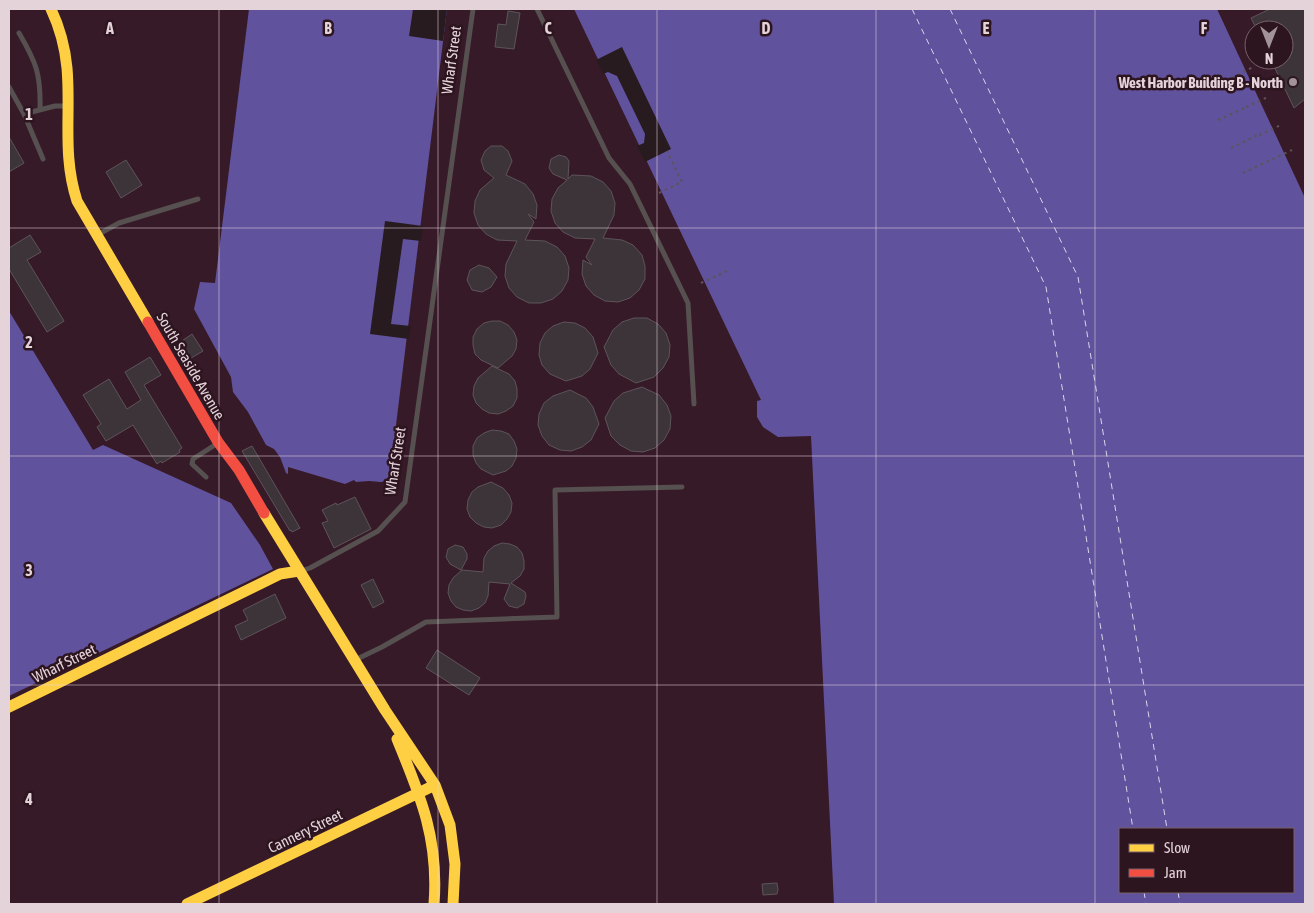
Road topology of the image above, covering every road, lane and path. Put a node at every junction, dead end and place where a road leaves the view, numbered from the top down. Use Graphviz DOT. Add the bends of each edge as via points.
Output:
graph roads {
  1 [pos="51,9"];
  2 [pos="473,9"];
  3 [pos="537,9"];
  4 [pos="19,33"];
  5 [pos="1247,70"];
  6 [pos="1230,79"];
  7 [pos="1226,81"];
  8 [pos="9,87"];
  9 [pos="1205,91"];
  10 [pos="1268,97"];
  11 [pos="67,106"];
  12 [pos="1245,108"];
  13 [pos="40,109"];
  14 [pos="1241,110"];
  15 [pos="24,114"];
  16 [pos="1218,120"];
  17 [pos="1281,125"];
  18 [pos="1258,135"];
  19 [pos="1254,137"];
  20 [pos="1232,148"];
  21 [pos="1292,150"];
  22 [pos="667,151"];
  23 [pos="43,159"];
  24 [pos="1243,173"];
  25 [pos="659,193"];
  26 [pos="198,200"];
  27 [pos="96,235"];
  28 [pos="728,271"];
  29 [pos="701,283"];
  30 [pos="694,404"];
  31 [pos="218,442"];
  32 [pos="206,477"];
  33 [pos="682,487"];
  34 [pos="299,571"];
  35 [pos="354,660"];
  36 [pos="9,707"];
  37 [pos="385,710"];
  38 [pos="435,785"];
  39 [pos="419,793"];
  40 [pos="187,904"];
  41 [pos="434,904"];
  42 [pos="453,904"];
  1 -- 11 [label="street, South Seaside Avenue" via="66,56"];
  2 -- 34 [label="lane, Wharf Street" via="405,502 378,531"];
  3 -- 30 [label="lane" via="609,158 630,184 688,303"];
  4 -- 13 [label="lane" via="36,65 41,85"];
  5 -- 7 [label="path"];
  6 -- 7 [label="path"];
  7 -- 9 [label="path"];
  8 -- 15 [label="lane"];
  10 -- 14 [label="path"];
  11 -- 13 [label="lane"];
  11 -- 27 [label="street, South Seaside Avenue" via="70,184"];
  12 -- 14 [label="path"];
  13 -- 15 [label="lane"];
  14 -- 16 [label="path"];
  15 -- 23 [label="lane"];
  17 -- 19 [label="path"];
  18 -- 19 [label="path"];
  19 -- 20 [label="path"];
  21 -- 24 [label="path"];
  22 -- 25 [label="path" via="682,182"];
  26 -- 27 [label="lane" via="118,223"];
  27 -- 31 [label="street, South Seaside Avenue"];
  28 -- 29 [label="path"];
  31 -- 32 [label="lane" via="193,459 192,464"];
  31 -- 34 [label="street, South Seaside Avenue" via="239,470"];
  33 -- 35 [label="lane" via="555,490 556,617 426,622"];
  34 -- 35 [label="street, South Seaside Avenue"];
  34 -- 36 [label="street, Wharf Street" via="280,574"];
  35 -- 37 [label="street, South Seaside Avenue"];
  37 -- 38 [label="street, South Seaside Avenue"];
  37 -- 39 [label="street, South Seaside Avenue"];
  38 -- 39 [label="street, Cannery Street"];
  38 -- 42 [label="street, South Seaside Avenue" via="450,825 455,864"];
  39 -- 40 [label="street, Cannery Street"];
  39 -- 41 [label="street, South Seaside Avenue" via="433,844"];
}
